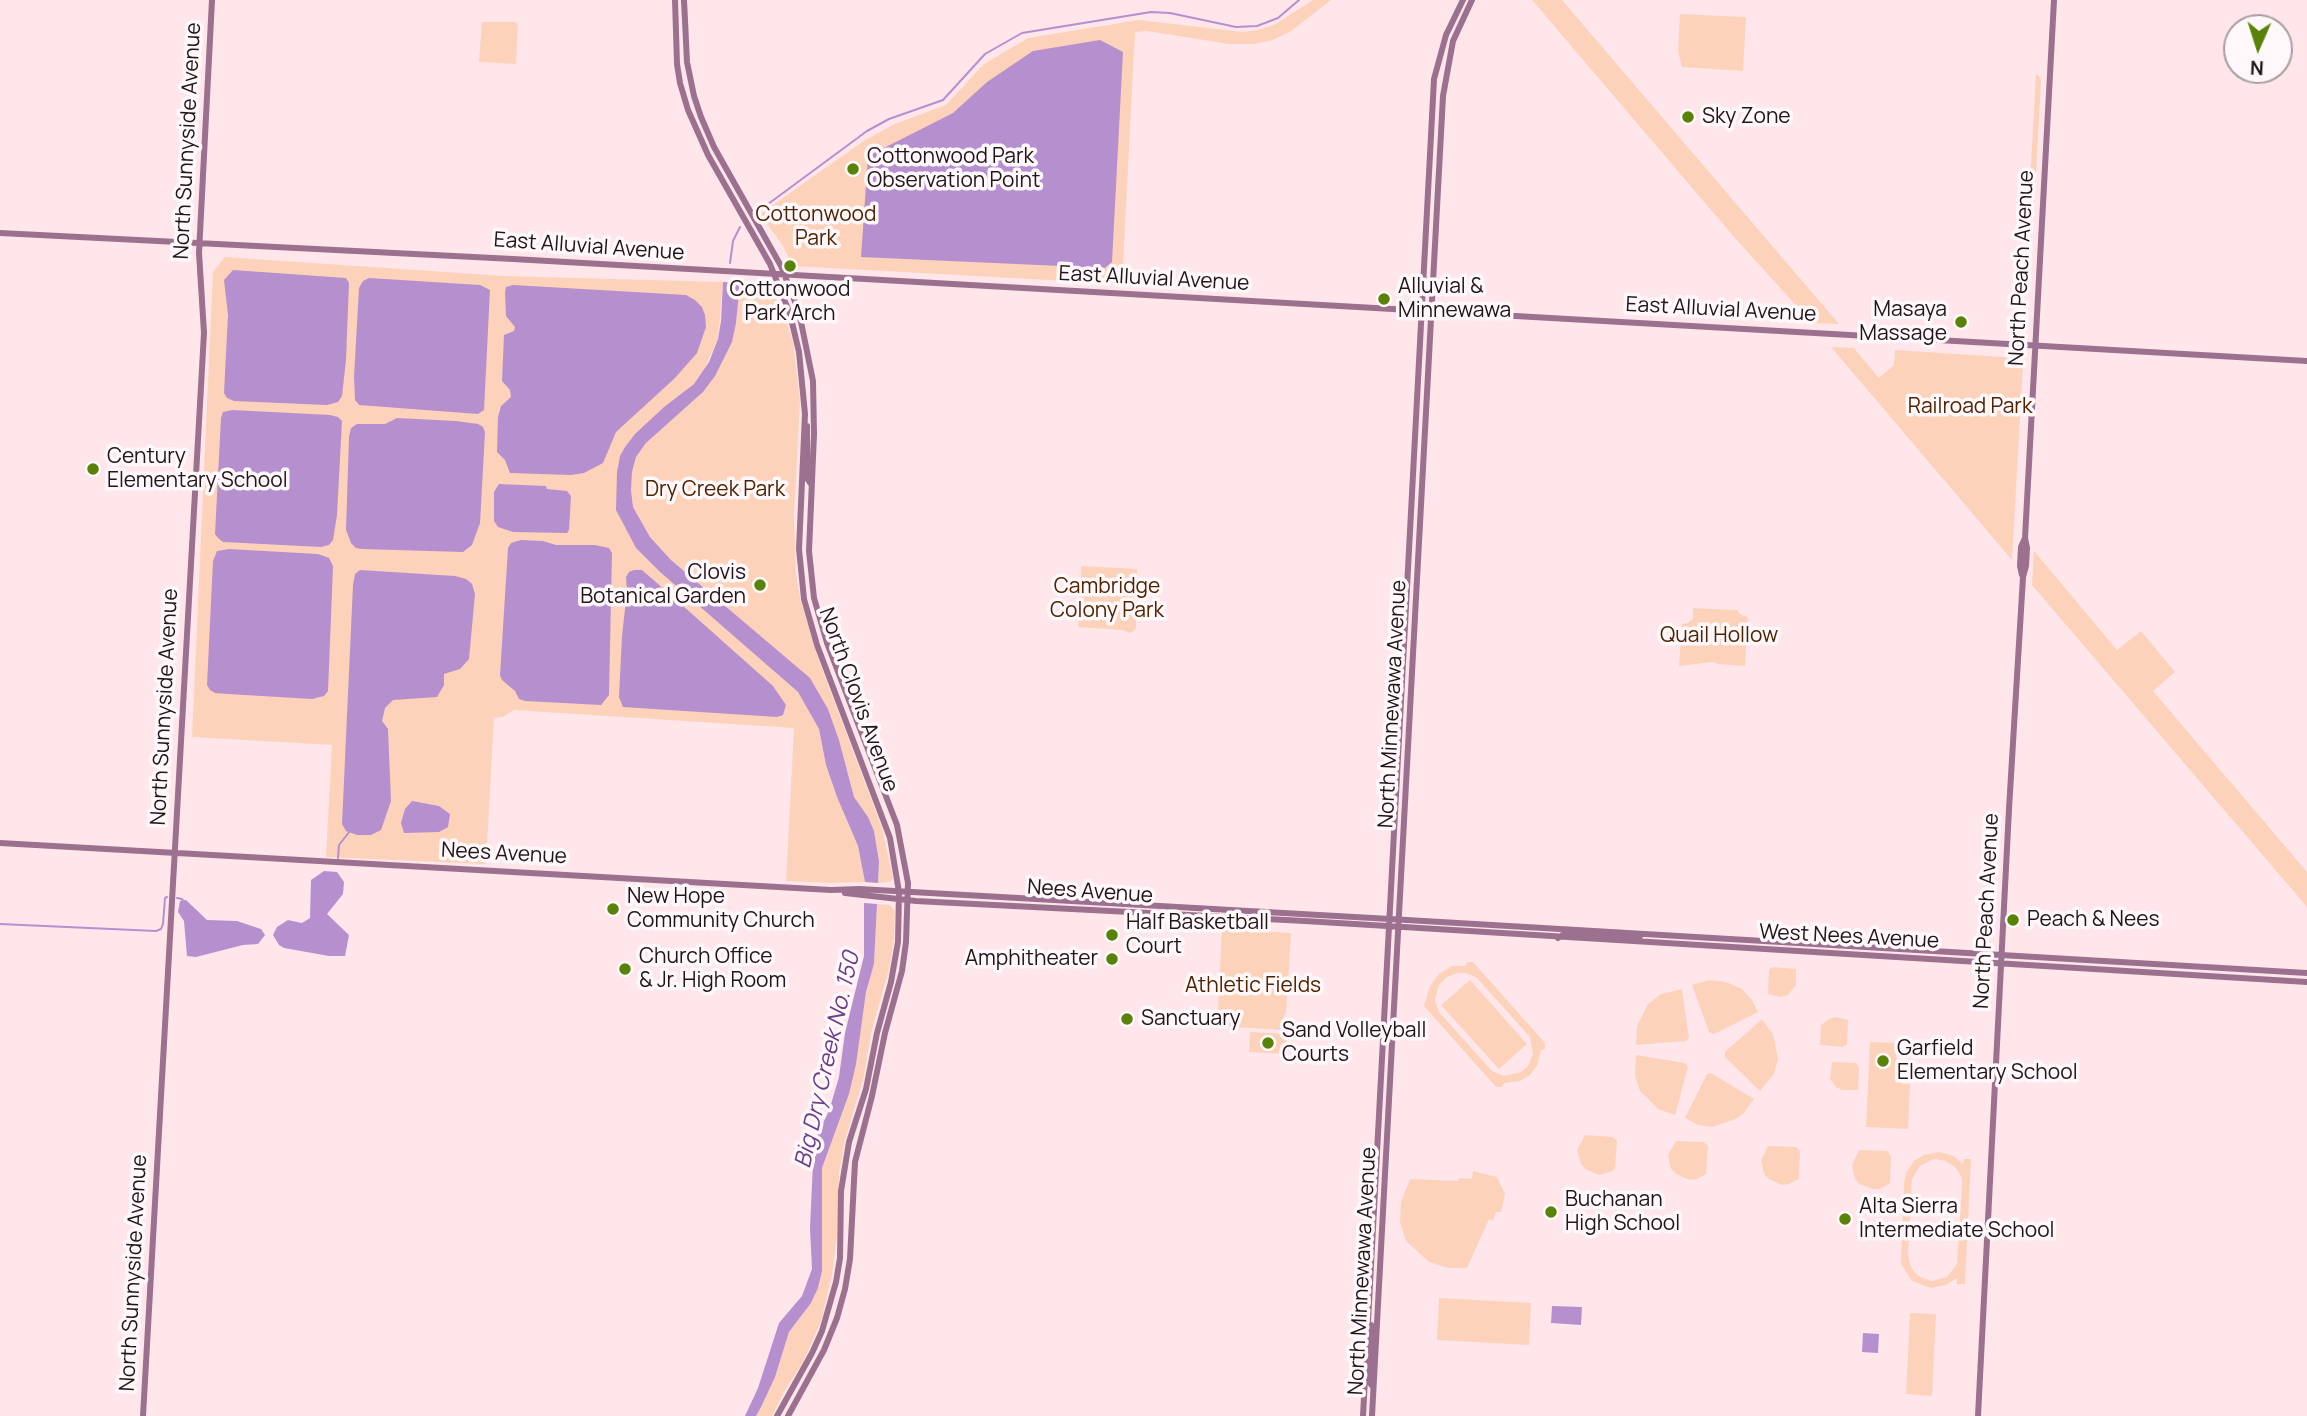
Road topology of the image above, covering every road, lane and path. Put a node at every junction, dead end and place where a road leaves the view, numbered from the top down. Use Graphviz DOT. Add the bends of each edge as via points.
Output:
graph roads {
  1 [pos="212,0"];
  2 [pos="675,0"];
  3 [pos="684,0"];
  4 [pos="1463,0"];
  5 [pos="1472,0"];
  6 [pos="2054,0"];
  7 [pos="688,110"];
  8 [pos="719,156"];
  9 [pos="0,233"];
  10 [pos="199,243"];
  11 [pos="775,275"];
  12 [pos="786,276"];
  13 [pos="1422,311"];
  14 [pos="1432,312"];
  15 [pos="2036,345"];
  16 [pos="2307,361"];
  17 [pos="805,414"];
  18 [pos="811,484"];
  19 [pos="0,843"];
  20 [pos="175,852"];
  21 [pos="900,895"];
  22 [pos="909,896"];
  23 [pos="1390,919"];
  24 [pos="1400,919"];
  25 [pos="1390,927"];
  26 [pos="1399,928"];
  27 [pos="1652,934"];
  28 [pos="1558,938"];
  29 [pos="2003,954"];
  30 [pos="2002,964"];
  31 [pos="2307,973"];
  32 [pos="2307,982"];
  33 [pos="1382,1071"];
  34 [pos="1391,1072"];
  35 [pos="1369,1310"];
  36 [pos="1374,1387"];
  37 [pos="143,1416"];
  38 [pos="777,1416"];
  39 [pos="788,1416"];
  40 [pos="1363,1416"];
  41 [pos="1372,1416"];
  42 [pos="1978,1416"];
  1 -- 10 [label="main road, North Sunnyside Avenue"];
  2 -- 7 [label="main road, North Clovis Avenue" via="677,64"];
  3 -- 8 [label="main road, North Clovis Avenue" via="690,80"];
  4 -- 13 [label="main road, North Minnewawa Avenue" via="1446,35 1434,79"];
  5 -- 14 [label="main road, North Minnewawa Avenue" via="1453,41 1444,81"];
  6 -- 15 [label="main road, North Peach Avenue"];
  7 -- 8 [label="main road" via="711,151"];
  7 -- 11 [label="main road, North Clovis Avenue"];
  8 -- 12 [label="main road, North Clovis Avenue"];
  9 -- 10 [label="main road, East Alluvial Avenue"];
  10 -- 11 [label="main road, East Alluvial Avenue"];
  10 -- 20 [label="main road, North Sunnyside Avenue" via="204,333"];
  11 -- 12 [label="main road, East Alluvial Avenue"];
  11 -- 17 [label="main road, North Clovis Avenue" via="799,352"];
  12 -- 13 [label="main road, East Alluvial Avenue"];
  12 -- 18 [label="main road, North Clovis Avenue" via="799,312 813,381"];
  13 -- 14 [label="main road, East Alluvial Avenue"];
  13 -- 23 [label="main road, North Minnewawa Avenue"];
  14 -- 15 [label="main road, East Alluvial Avenue"];
  14 -- 24 [label="main road, North Minnewawa Avenue"];
  15 -- 16 [label="main road, East Alluvial Avenue"];
  15 -- 29 [label="main road, North Peach Avenue" via="2020,566"];
  17 -- 18 [label="main road"];
  17 -- 21 [label="main road, North Clovis Avenue" via="799,550 804,599 890,838"];
  18 -- 22 [label="main road, North Clovis Avenue" via="808,551 814,598 897,825"];
  19 -- 20 [label="main road, Nees Avenue"];
  20 -- 21 [label="main road, Nees Avenue"];
  20 -- 37 [label="main road, North Sunnyside Avenue"];
  21 -- 22 [label="main road, Nees Avenue"];
  21 -- 38 [label="main road, North Clovis Avenue" via="891,982 849,1142 834,1292 812,1353"];
  22 -- 23 [label="main road, Nees Avenue"];
  22 -- 25 [label="main road, Nees Avenue"];
  22 -- 39 [label="main road, North Clovis Avenue" via="902,971 855,1162 844,1296 824,1350"];
  23 -- 24 [label="main road, West Nees Avenue"];
  23 -- 25 [label="main road, North Minnewawa Avenue"];
  24 -- 26 [label="main road, North Minnewawa Avenue"];
  24 -- 27 [label="main road, West Nees Avenue"];
  25 -- 26 [label="main road, West Nees Avenue"];
  25 -- 33 [label="main road, North Minnewawa Avenue"];
  26 -- 28 [label="main road, West Nees Avenue"];
  26 -- 34 [label="main road, North Minnewawa Avenue"];
  27 -- 28 [label="main road" via="1564,934"];
  27 -- 29 [label="main road, West Nees Avenue"];
  28 -- 30 [label="main road, West Nees Avenue"];
  29 -- 30 [label="main road, North Peach Avenue"];
  29 -- 31 [label="main road, West Nees Avenue"];
  30 -- 32 [label="main road, West Nees Avenue"];
  30 -- 42 [label="main road, North Peach Avenue"];
  33 -- 34 [label="main road"];
  33 -- 35 [label="main road, North Minnewawa Avenue"];
  34 -- 36 [label="main road, North Minnewawa Avenue"];
  35 -- 36 [label="main road" via="1369,1382"];
  35 -- 40 [label="main road, North Minnewawa Avenue"];
  36 -- 41 [label="main road, North Minnewawa Avenue"];
}
